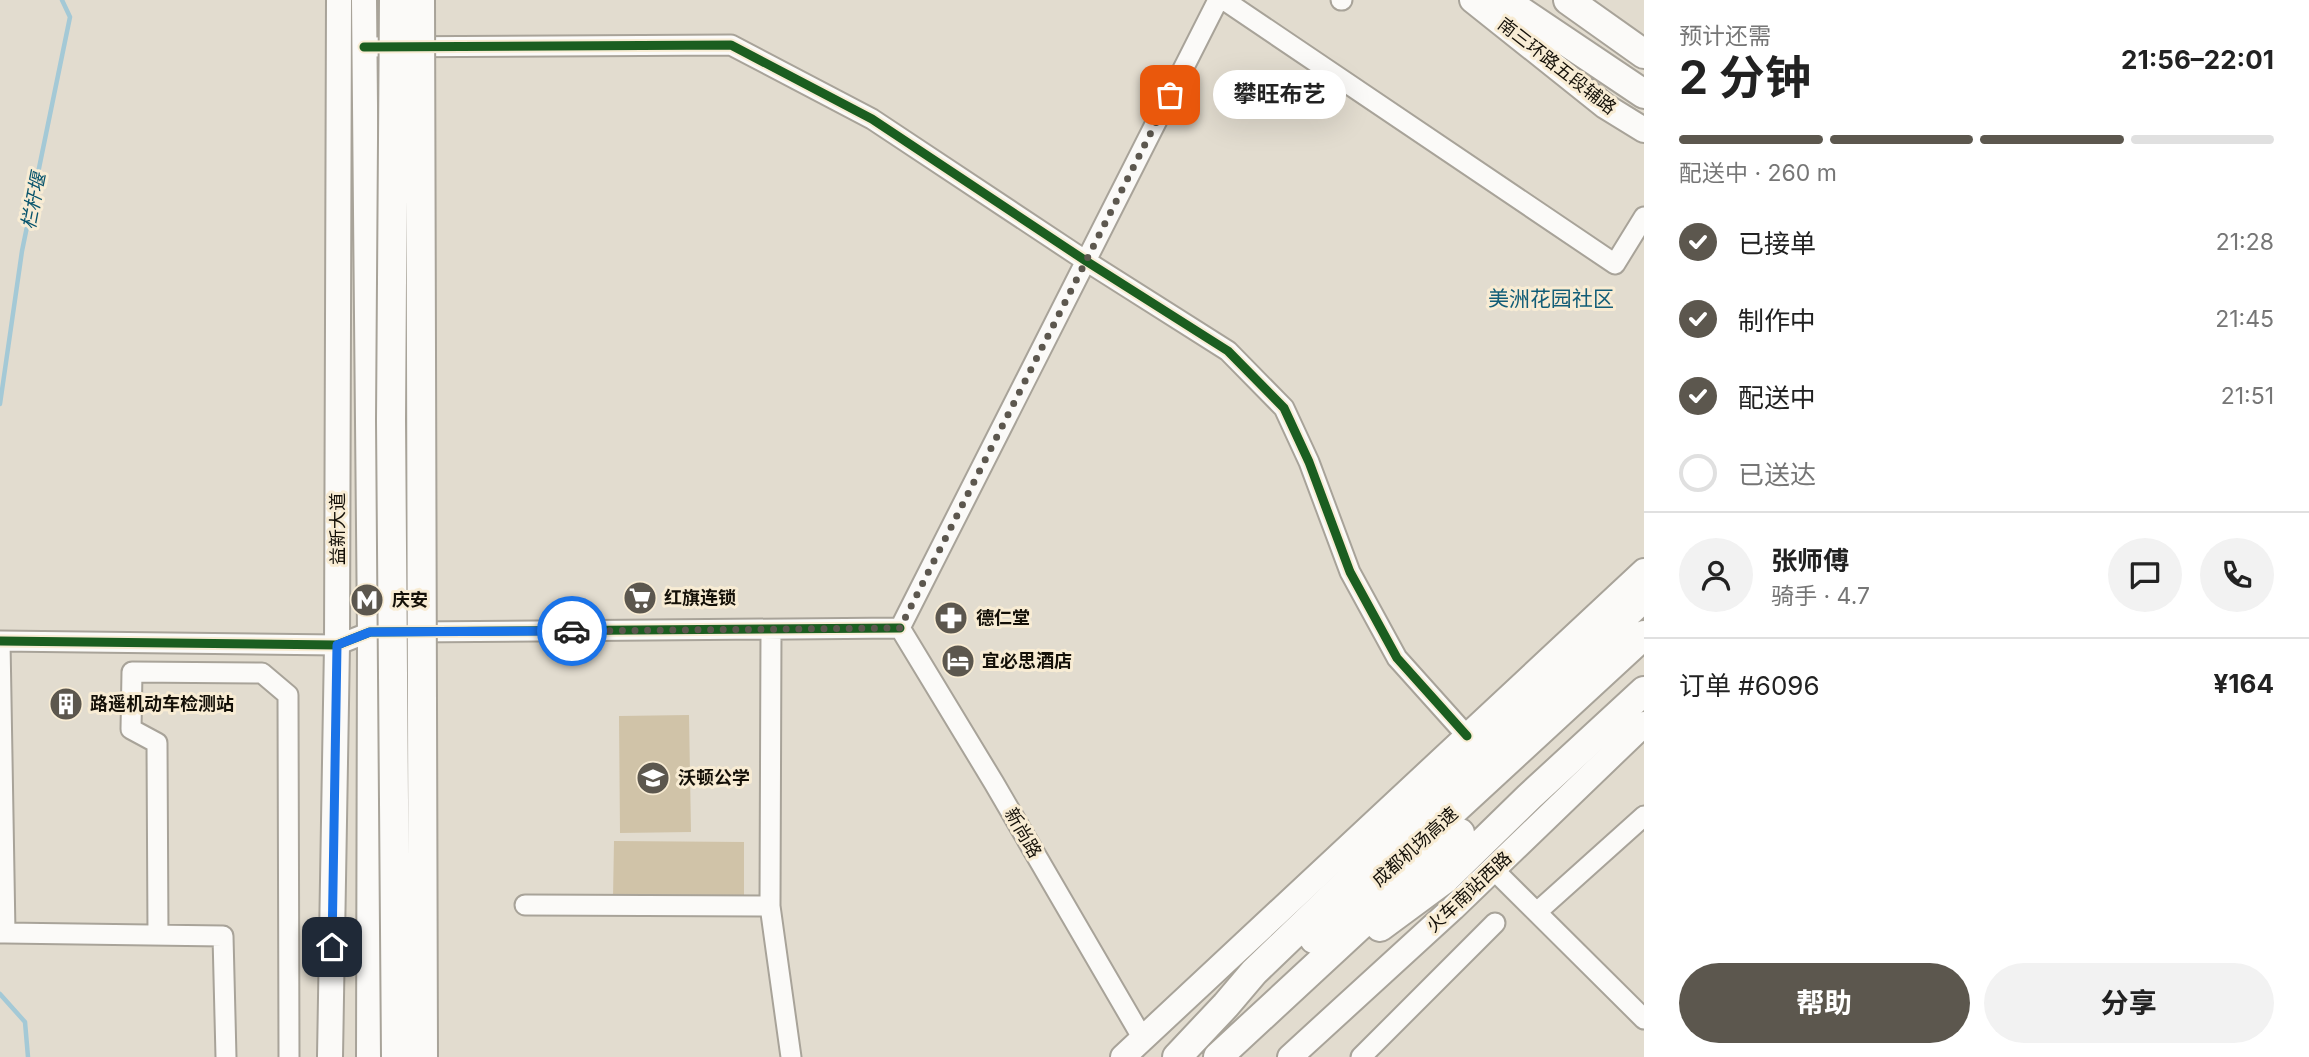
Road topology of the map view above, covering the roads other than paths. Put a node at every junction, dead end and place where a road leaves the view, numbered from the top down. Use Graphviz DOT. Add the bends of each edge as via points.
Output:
graph roads {
  1 [pos="340,0"];
  2 [pos="364,0"];
  3 [pos="394,0"];
  4 [pos="420,0"];
  5 [pos="1221,0"];
  6 [pos="1472,0"];
  7 [pos="1504,0"];
  8 [pos="1568,0"];
  9 [pos="364,47"];
  10 [pos="1644,54"];
  11 [pos="1644,94"];
  12 [pos="1644,130"];
  13 [pos="1644,217"];
  14 [pos="1086,261"];
  15 [pos="1644,571"];
  16 [pos="1644,597"];
  17 [pos="900,628"];
  18 [pos="771,630"];
  19 [pos="370,632"];
  20 [pos="1644,635"];
  21 [pos="0,641"];
  22 [pos="337,645"];
  23 [pos="1644,662"];
  24 [pos="1644,691"];
  25 [pos="1644,724"];
  26 [pos="1467,736"];
  27 [pos="1644,816"];
  28 [pos="1493,869"];
  29 [pos="525,905"];
  30 [pos="771,906"];
  31 [pos="1537,912"];
  32 [pos="1496,923"];
  33 [pos="2,933"];
  34 [pos="158,935"];
  35 [pos="1258,1019"];
  36 [pos="1644,1019"];
  37 [pos="1143,1039"];
  38 [pos="226,1057"];
  39 [pos="289,1057"];
  40 [pos="330,1057"];
  41 [pos="369,1057"];
  42 [pos="396,1057"];
  43 [pos="423,1057"];
  44 [pos="791,1057"];
  45 [pos="1123,1057"];
  46 [pos="1177,1057"];
  47 [pos="1185,1057"];
  48 [pos="1218,1057"];
  49 [pos="1290,1057"];
  50 [pos="1361,1057"];
  1 -- 22 [label="main road, 益新大道"];
  2 -- 9 [label="main road, 益新大道"];
  3 -- 42 [label="highway, bridge" via="391,433"];
  4 -- 43 [label="highway, bridge"];
  5 -- 13 [label="street" via="1615,264"];
  5 -- 14 [label="street"];
  6 -- 12 [label="main road, 南三环路五段辅路" via="1605,106"];
  7 -- 11 [label="highway"];
  8 -- 10 [label="highway"];
  9 -- 14 [label="street" via="732,45 872,119"];
  9 -- 19 [label="main road, 益新大道"];
  14 -- 17 [label="street"];
  14 -- 26 [label="street" via="1228,351 1284,408 1350,572 1397,658"];
  15 -- 26 [label="main road"];
  16 -- 46 [label="highway" via="1254,972"];
  17 -- 18 [label="street"];
  17 -- 37 [label="street, 新尚路"];
  18 -- 19 [label="street"];
  18 -- 30 [label="street"];
  19 -- 22 [label="street"];
  19 -- 41 [label="main road, 益新大道"];
  20 -- 47 [label="highway, 成都机场高速"];
  21 -- 22 [label="street"];
  21 -- 33 [label="street"];
  22 -- 40 [label="main road, 益新大道"];
  23 -- 35 [label="highway, 成都机场高速"];
  24 -- 35 [label="highway" via="1445,879"];
  25 -- 28 [label="main road, 火车南站西路"];
  26 -- 37 [label="main road"];
  27 -- 31 [label="street"];
  28 -- 31 [label="street"];
  28 -- 49 [label="main road, 火车南站西路"];
  29 -- 30 [label="street"];
  30 -- 44 [label="street"];
  31 -- 36 [label="street"];
  32 -- 50 [label="street"];
  33 -- 34 [label="street"];
  34 -- 38 [label="street" via="223,936"];
  34 -- 39 [label="street" via="157,743 131,729 132,672 262,673 288,695"];
  35 -- 48 [label="highway, 成都机场高速"];
  37 -- 45 [label="main road"];
}
